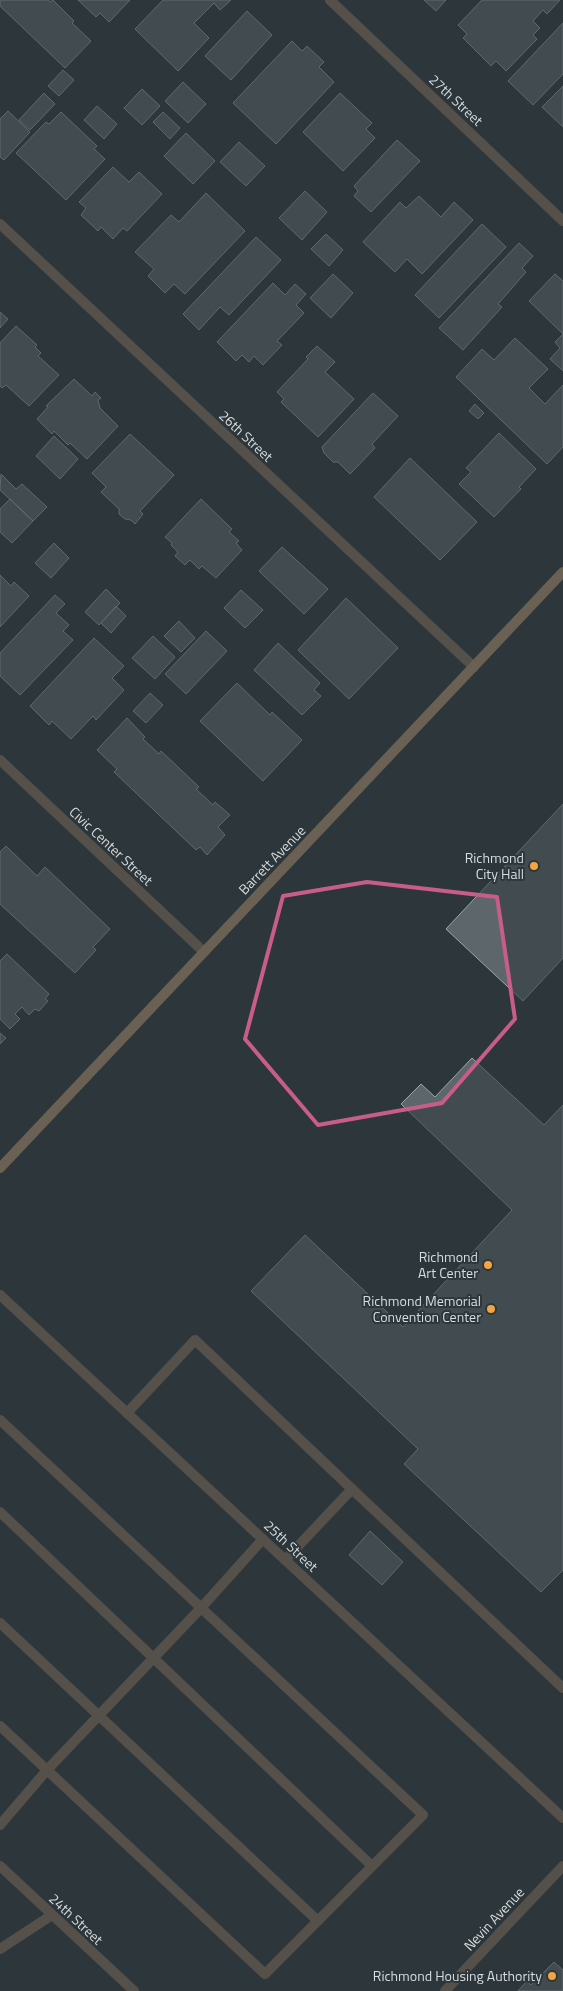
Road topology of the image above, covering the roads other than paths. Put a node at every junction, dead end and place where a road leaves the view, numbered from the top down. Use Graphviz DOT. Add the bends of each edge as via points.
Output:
graph roads {
  1 [pos="330,0"];
  2 [pos="563,221"];
  3 [pos="0,224"];
  4 [pos="563,572"];
  5 [pos="474,667"];
  6 [pos="0,760"];
  7 [pos="204,952"];
  8 [pos="0,1168"];
  9 [pos="0,1295"];
  10 [pos="127,1413"];
  11 [pos="0,1420"];
  12 [pos="352,1489"];
  13 [pos="0,1512"];
  14 [pos="263,1539"];
  15 [pos="285,1560"];
  16 [pos="201,1608"];
  17 [pos="0,1623"];
  18 [pos="153,1658"];
  19 [pos="563,1688"];
  20 [pos="98,1715"];
  21 [pos="0,1726"];
  22 [pos="47,1770"];
  23 [pos="563,1818"];
  24 [pos="0,1825"];
  25 [pos="0,1866"];
  26 [pos="372,1866"];
  27 [pos="563,1866"];
  28 [pos="52,1915"];
  29 [pos="318,1921"];
  30 [pos="0,1949"];
  31 [pos="134,1991"];
  32 [pos="445,1991"];
  1 -- 2 [label="street, 27th Street"];
  3 -- 5 [label="street, 26th Street"];
  4 -- 5 [label="main road, Barrett Avenue"];
  5 -- 7 [label="main road, Barrett Avenue"];
  6 -- 7 [label="street, Civic Center Street"];
  7 -- 8 [label="main road, Barrett Avenue"];
  9 -- 10 [label="street, 25th Street"];
  10 -- 12 [label="street" via="195,1340"];
  10 -- 14 [label="street, 25th Street"];
  11 -- 16 [label="street"];
  12 -- 15 [label="street"];
  12 -- 19 [label="street"];
  13 -- 18 [label="street"];
  14 -- 15 [label="street, 25th Street"];
  14 -- 16 [label="street"];
  15 -- 23 [label="street, 25th Street"];
  16 -- 18 [label="street"];
  16 -- 26 [label="street" via="423,1814"];
  17 -- 20 [label="street"];
  18 -- 20 [label="street"];
  18 -- 26 [label="street"];
  20 -- 22 [label="street"];
  20 -- 29 [label="street"];
  21 -- 22 [label="street"];
  22 -- 24 [label="street"];
  22 -- 29 [label="street" via="265,1974"];
  25 -- 28 [label="street, 24th Street"];
  26 -- 29 [label="street"];
  27 -- 32 [label="street, Nevin Avenue"];
  28 -- 30 [label="street"];
  28 -- 31 [label="street, 24th Street"];
}
